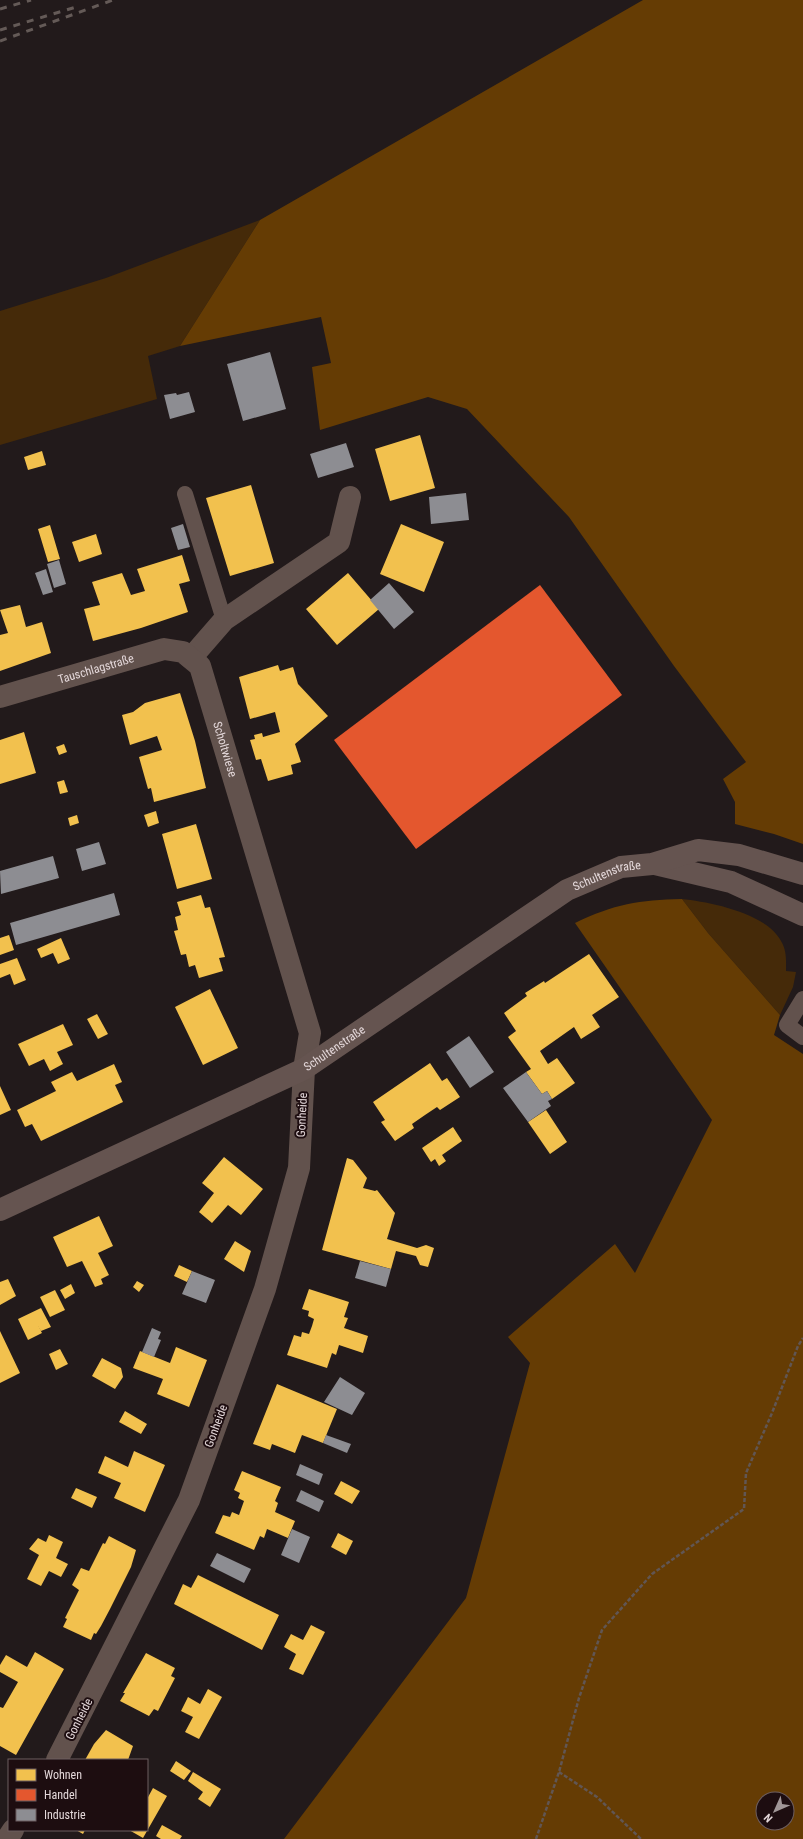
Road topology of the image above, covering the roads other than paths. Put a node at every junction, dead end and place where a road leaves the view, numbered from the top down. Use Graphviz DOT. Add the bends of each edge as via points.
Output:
graph roads {
  1 [pos="185,494"];
  2 [pos="350,497"];
  3 [pos="224,620"];
  4 [pos="191,658"];
  5 [pos="0,697"];
  6 [pos="652,864"];
  7 [pos="803,874"];
  8 [pos="803,915"];
  9 [pos="803,999"];
  10 [pos="803,1037"];
  11 [pos="304,1069"];
  12 [pos="0,1210"];
  13 [pos="58,1759"];
  1 -- 3 [label="lane"];
  2 -- 3 [label="street" via="339,542"];
  3 -- 4 [label="street"];
  4 -- 5 [label="street, Tauschlagstraße" via="183,652 164,649"];
  4 -- 11 [label="street, Scholtwiese" via="200,666 310,1034"];
  6 -- 7 [label="main road, Schultenstraße" via="698,850 739,855"];
  6 -- 8 [label="main road, Schultenstraße" via="731,882"];
  6 -- 11 [label="main road, Schultenstraße" via="621,867 567,890"];
  9 -- 10 [label="lane" via="787,1025"];
  11 -- 12 [label="main road, Schultenstraße"];
  11 -- 13 [label="street, Gonheide" via="299,1168 265,1289 189,1500"];
}
